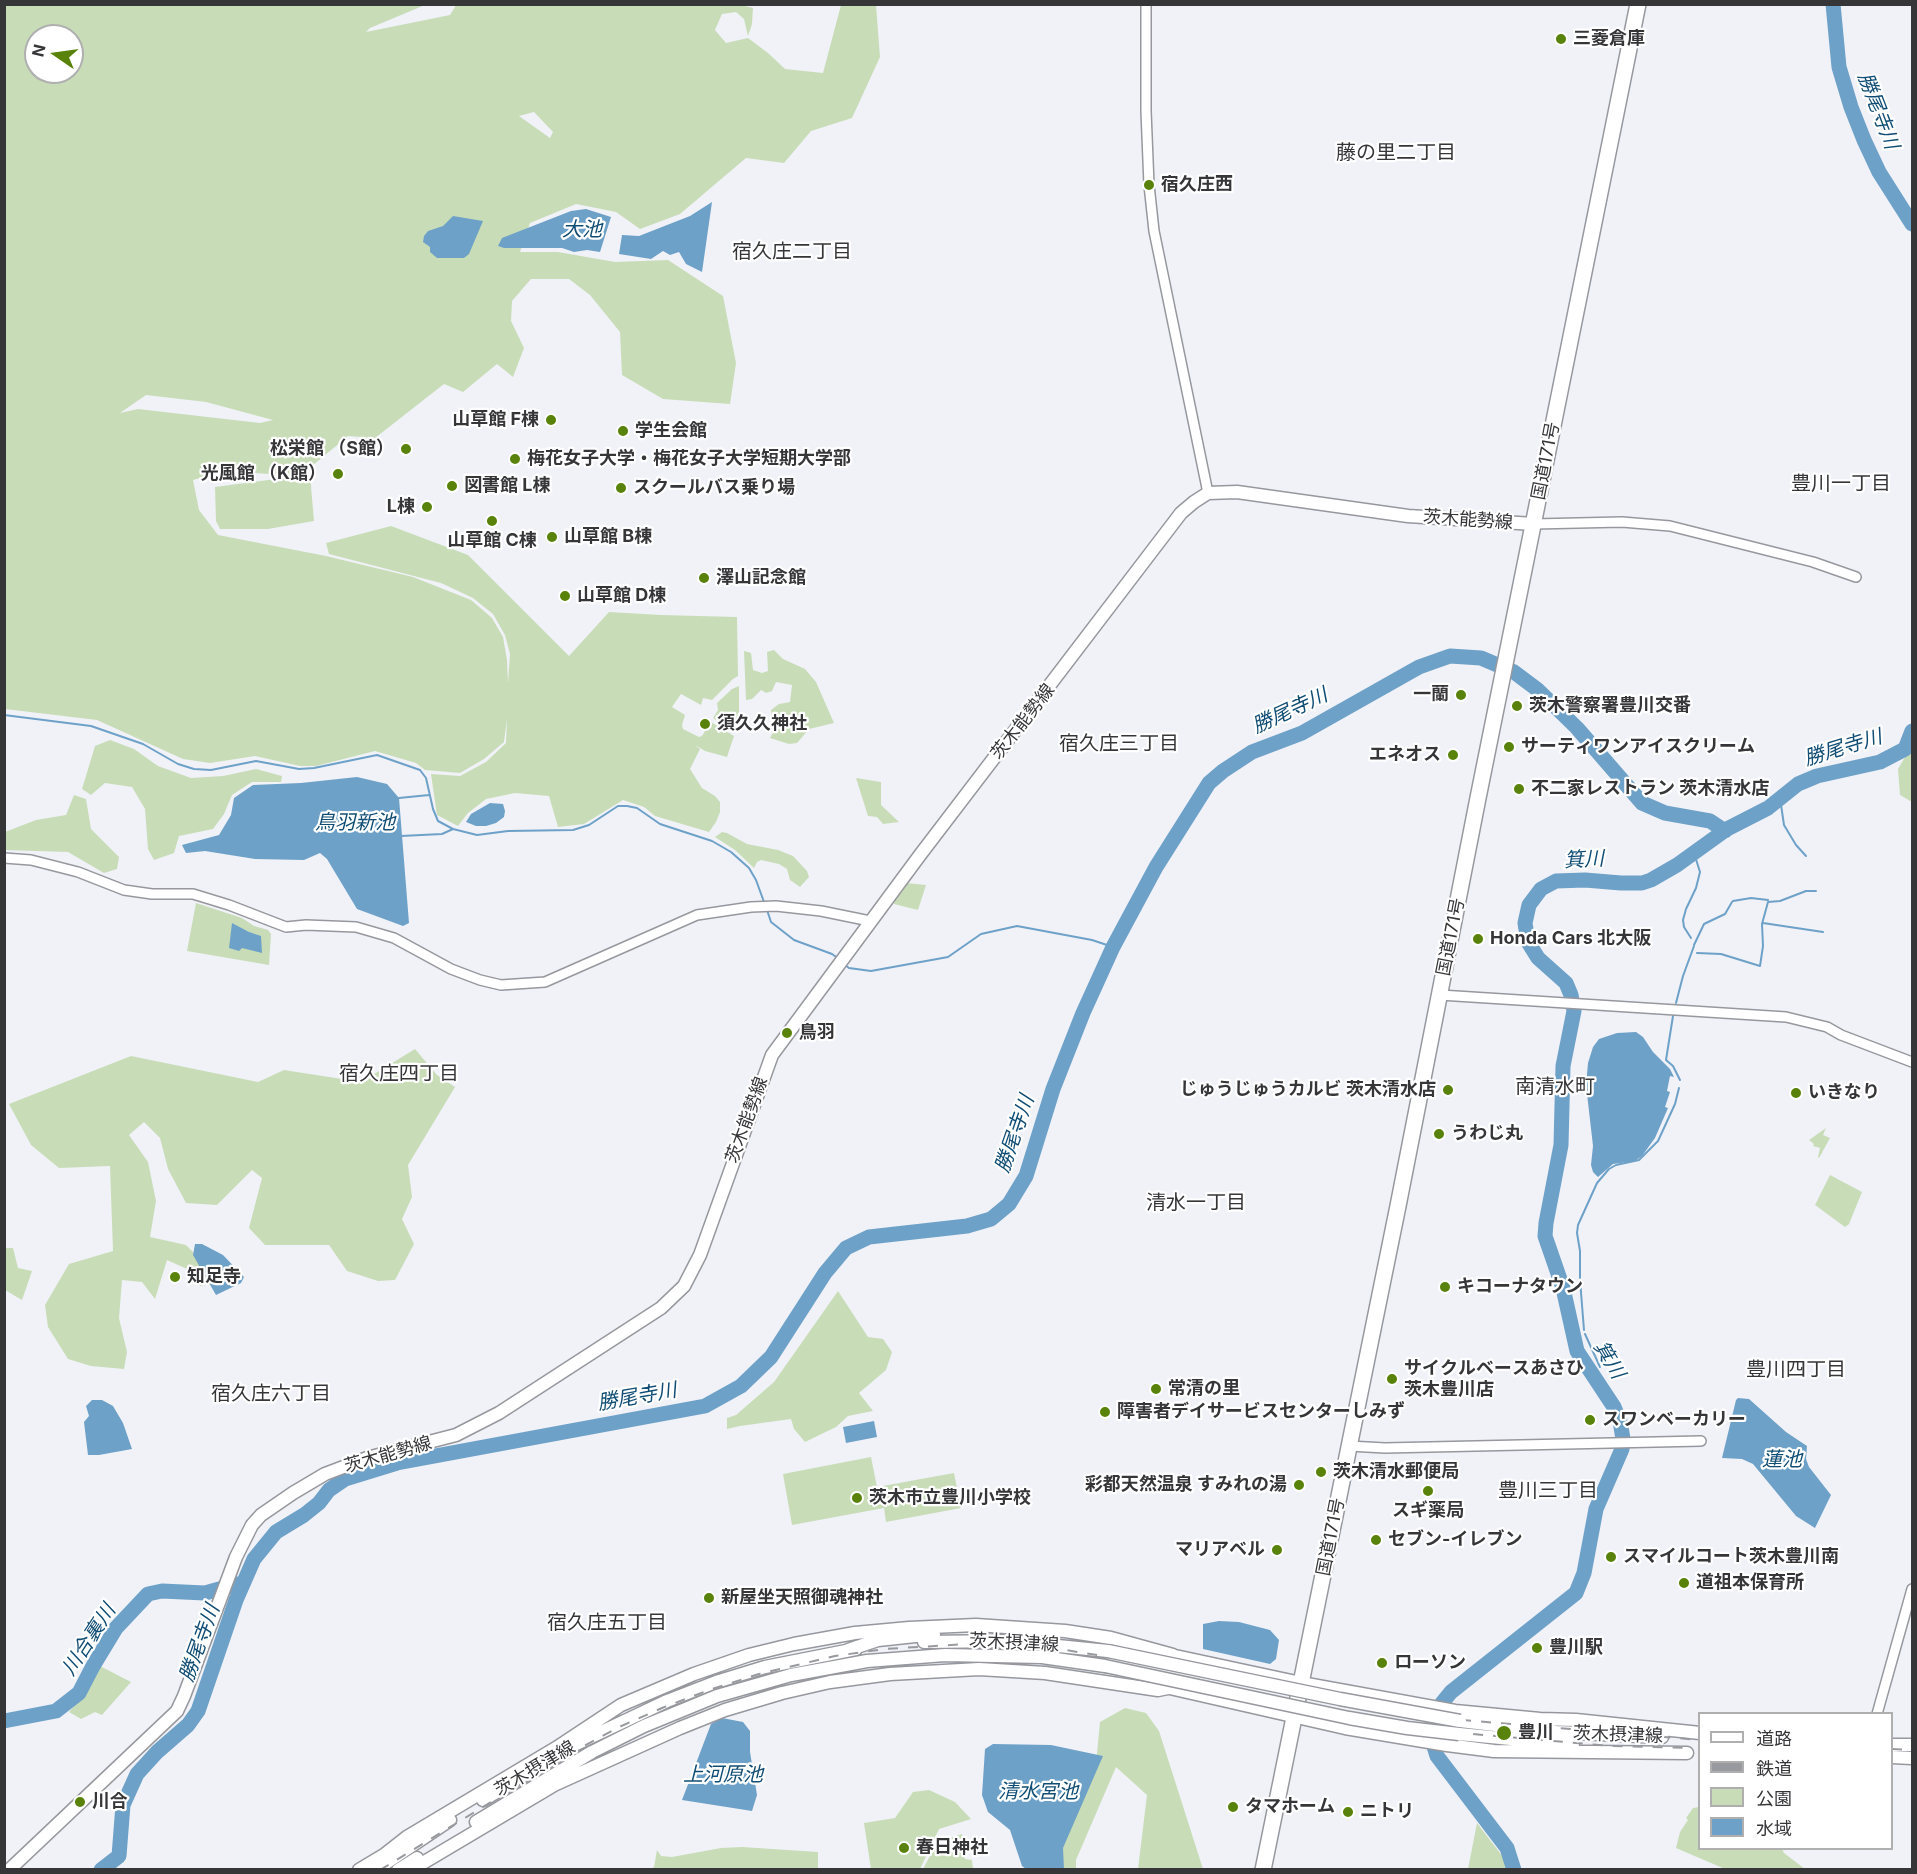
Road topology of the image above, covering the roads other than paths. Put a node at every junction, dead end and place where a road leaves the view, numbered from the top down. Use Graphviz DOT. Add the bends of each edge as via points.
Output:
graph roads {
  1 [pos="1146,4"];
  2 [pos="1638,4"];
  3 [pos="1208,493"];
  4 [pos="1534,524"];
  5 [pos="1856,577"];
  6 [pos="4,858"];
  7 [pos="870,921"];
  8 [pos="1440,995"];
  9 [pos="1912,1062"];
  10 [pos="1701,1441"];
  11 [pos="1349,1446"];
  12 [pos="1912,1589"];
  13 [pos="848,1650"];
  14 [pos="828,1653"];
  15 [pos="945,1654"];
  16 [pos="1173,1655"];
  17 [pos="791,1675"];
  18 [pos="1301,1683"];
  19 [pos="1168,1688"];
  20 [pos="1877,1712"];
  21 [pos="604,1716"];
  22 [pos="1294,1716"];
  23 [pos="1458,1716"];
  24 [pos="1698,1733"];
  25 [pos="1698,1738"];
  26 [pos="1893,1745"];
  27 [pos="1912,1745"];
  28 [pos="635,1748"];
  29 [pos="1693,1753"];
  30 [pos="1893,1757"];
  31 [pos="1912,1758"];
  32 [pos="411,1846"];
  33 [pos="9,1869"];
  34 [pos="359,1869"];
  35 [pos="365,1869"];
  36 [pos="375,1869"];
  37 [pos="398,1869"];
  38 [pos="411,1869"];
  39 [pos="1263,1869"];
  1 -- 3 [label="street" via="1146,111 1154,231"];
  2 -- 4 [label="highway, 国道171号"];
  3 -- 4 [label="main road, 茨木能勢線" via="1237,492 1408,516"];
  3 -- 7 [label="main road, 茨木能勢線" via="1181,513"];
  4 -- 5 [label="street" via="1622,522 1670,526 1813,562"];
  4 -- 8 [label="highway, 国道171号"];
  6 -- 7 [label="street" via="31,860 78,872 124,890 193,894 285,927 356,927 394,938 451,969 501,985 545,982 697,915 766,906"];
  7 -- 33 [label="main road, 茨木能勢線" via="772,1055 684,1286 661,1308 499,1413 456,1435 367,1458 325,1474 261,1515 242,1542 177,1711"];
  8 -- 9 [label="street" via="1786,1017 1819,1024"];
  8 -- 11 [label="highway, 国道171号"];
  10 -- 11 [label="street"];
  11 -- 18 [label="highway, 国道171号"];
  12 -- 20 [label="street"];
  13 -- 14 [label="main road, 茨木摂津線"];
  13 -- 16 [label="main road" via="886,1638 981,1632 1064,1638"];
  13 -- 23 [label="main road, 茨木摂津線, bridge" via="982,1641 1108,1651 1341,1699"];
  14 -- 21 [label="main road" via="792,1654 719,1673"];
  14 -- 32 [label="main road, 茨木摂津線" via="716,1682 606,1728"];
  15 -- 17 [label="main road, 茨木摂津線" via="867,1661"];
  15 -- 19 [label="main road" via="973,1661 1104,1674"];
  15 -- 29 [label="main road, 茨木摂津線, bridge" via="1042,1657 1106,1666 1407,1728 1539,1743"];
  16 -- 18 [label="main road"];
  16 -- 21 [label="main road" via="1125,1640 1021,1627 960,1625 855,1633 749,1655 663,1686"];
  17 -- 28 [label="main road" via="635,1739"];
  17 -- 37 [label="main road, 茨木摂津線" via="717,1696 626,1734"];
  18 -- 22 [label="highway, 国道171号"];
  18 -- 23 [label="main road"];
  19 -- 22 [label="main road"];
  19 -- 28 [label="main road" via="1008,1670 890,1674 830,1682 749,1702"];
  21 -- 34 [label="main road"];
  22 -- 29 [label="main road" via="1345,1728 1494,1751"];
  22 -- 39 [label="highway, 国道171号"];
  23 -- 24 [label="main road" via="1576,1720"];
  23 -- 25 [label="main road, 茨木摂津線" via="1556,1732"];
  26 -- 27 [label="main road"];
  28 -- 38 [label="main road" via="554,1785"];
  30 -- 31 [label="main road"];
  32 -- 35 [label="main road"];
  32 -- 36 [label="main road, 茨木摂津線"];
}
